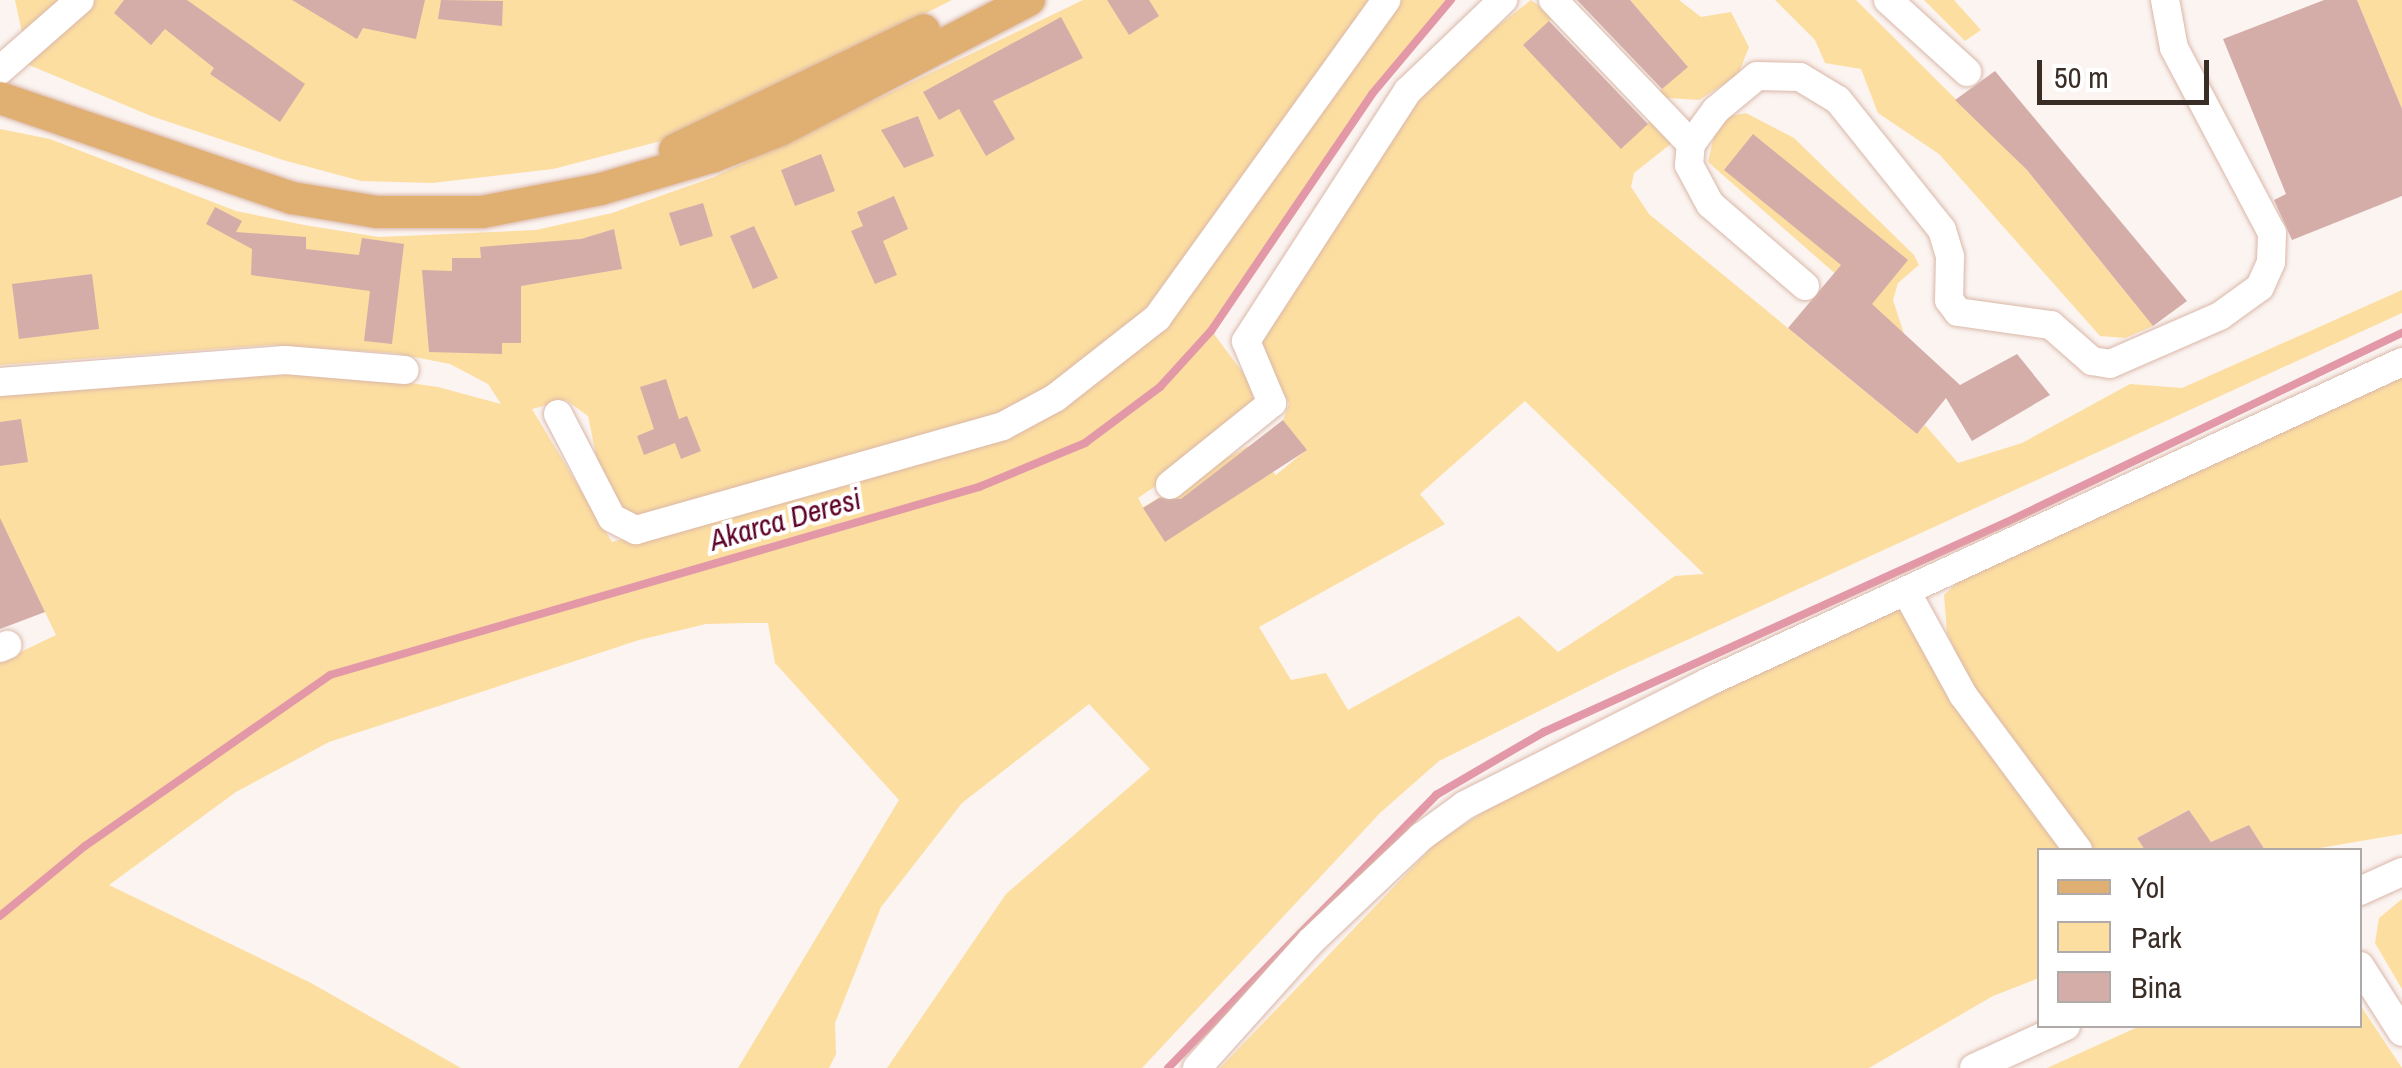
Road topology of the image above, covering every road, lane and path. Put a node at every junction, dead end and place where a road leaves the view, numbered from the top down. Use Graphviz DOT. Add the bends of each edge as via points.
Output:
graph roads {
  1 [pos="80,0"];
  2 [pos="986,0"];
  3 [pos="1029,0"];
  4 [pos="1386,0"];
  5 [pos="1503,0"];
  6 [pos="1553,0"];
  7 [pos="1888,0"];
  8 [pos="2165,0"];
  9 [pos="0,70"];
  10 [pos="1967,72"];
  11 [pos="0,85"];
  12 [pos="0,98"];
  13 [pos="1691,144"];
  14 [pos="1805,286"];
  15 [pos="2402,362"];
  16 [pos="405,370"];
  17 [pos="0,382"];
  18 [pos="558,414"];
  19 [pos="1170,484"];
  20 [pos="1907,593"];
  21 [pos="2077,848"];
  22 [pos="2402,872"];
  23 [pos="2362,890"];
  24 [pos="2362,969"];
  25 [pos="2062,1028"];
  26 [pos="2402,1032"];
  27 [pos="1197,1068"];
  28 [pos="1974,1068"];
  1 -- 9 [label="street"];
  2 -- 11 [label="main road" via="666,154 476,196 318,187"];
  3 -- 12 [label="main road" via="780,130 714,156 565,198 482,212 377,212 292,198"];
  4 -- 18 [label="street" via="1157,318 1055,398 1003,426 636,530 612,518"];
  5 -- 19 [label="street" via="1408,91 1246,341 1272,403"];
  6 -- 13 [label="street"];
  7 -- 10 [label="street"];
  8 -- 13 [label="street" via="2174,48 2272,233 2272,262 2260,287 2220,316 2110,364 2092,361 2050,325 1958,312 1949,300 1950,257 1942,230 1838,100 1800,77 1757,76 1716,110"];
  13 -- 14 [label="street" via="1689,165 1710,204"];
  15 -- 20 [label="street"];
  16 -- 17 [label="street" via="285,360"];
  20 -- 21 [label="street" via="1963,695"];
  20 -- 27 [label="street" via="1690,691 1466,805 1421,836 1310,942"];
  22 -- 23 [label="street"];
  24 -- 26 [label="street"];
  25 -- 28 [label="street"];
}
